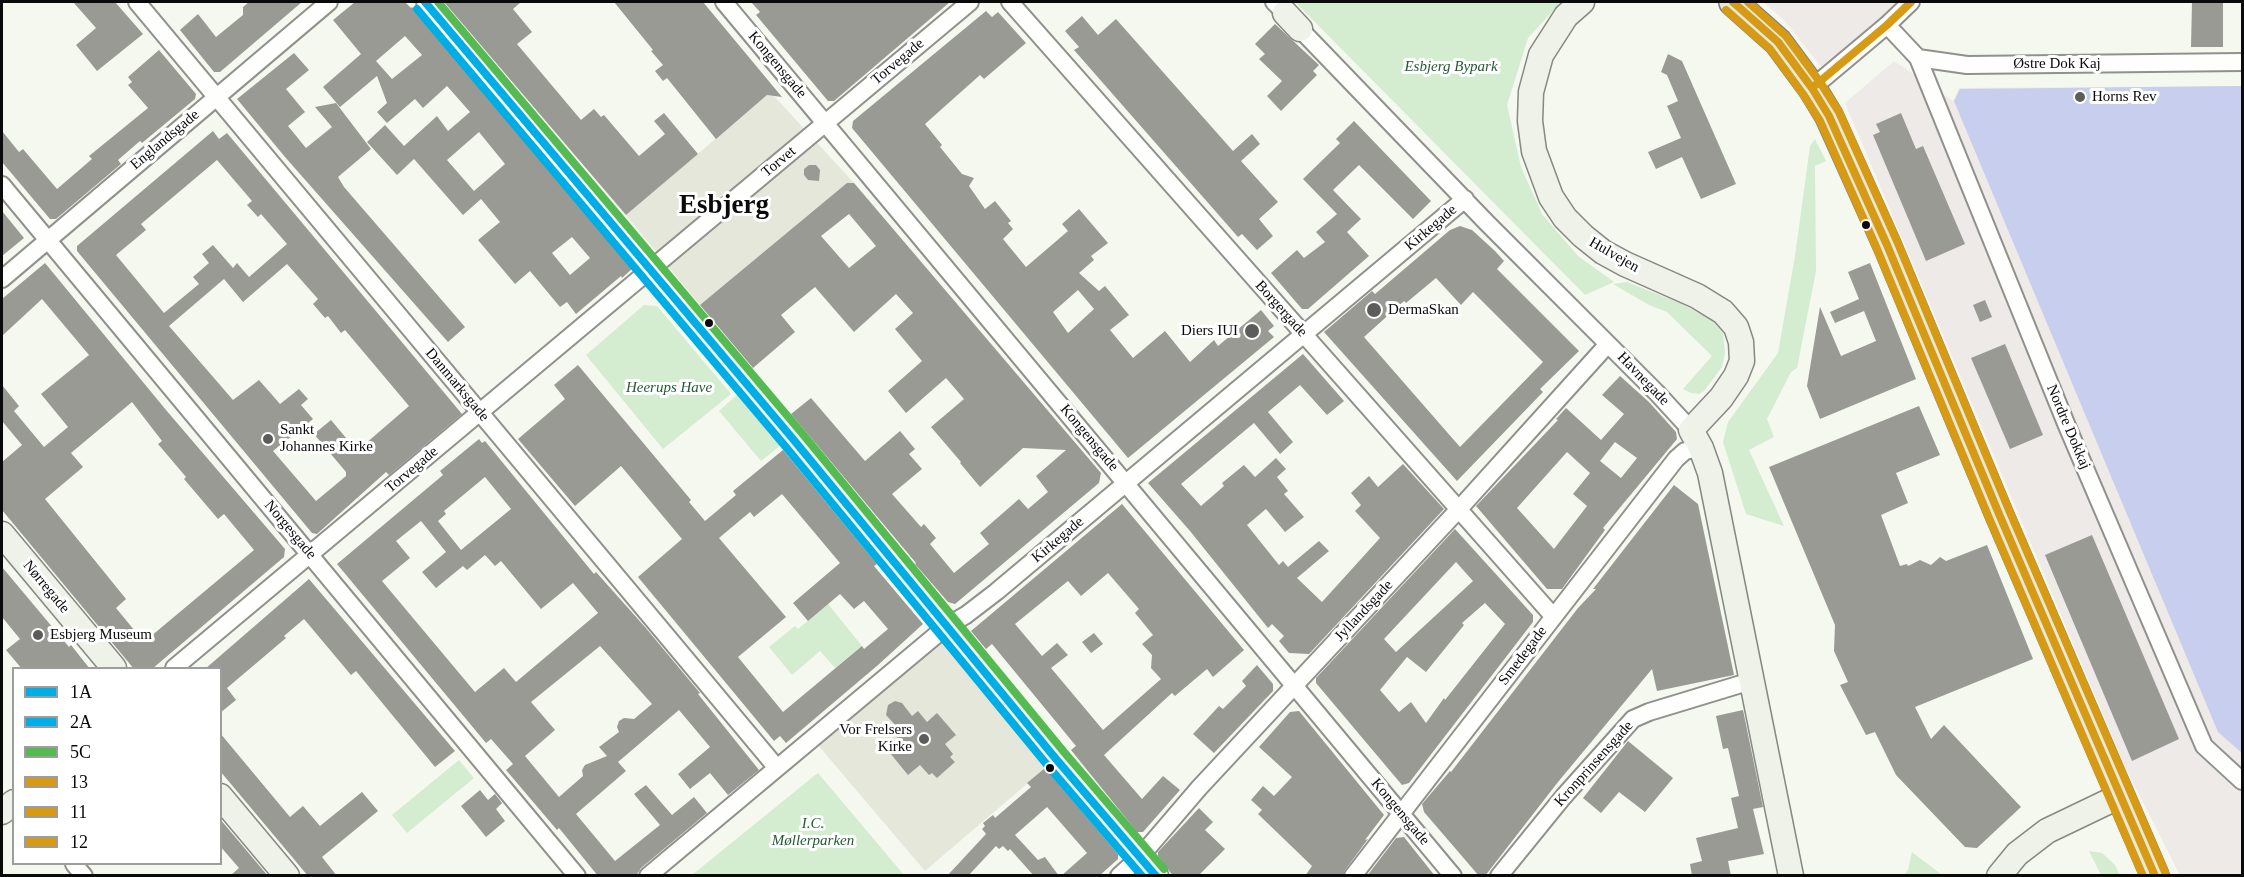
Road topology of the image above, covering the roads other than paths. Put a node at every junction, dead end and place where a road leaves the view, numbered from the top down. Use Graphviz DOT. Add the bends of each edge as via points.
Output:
graph roads {
  1 [pos="136,2"];
  2 [pos="329,2"];
  3 [pos="425,2"];
  4 [pos="724,2"];
  5 [pos="970,2"];
  6 [pos="1010,2"];
  7 [pos="1582,2"];
  8 [pos="1733,2"];
  9 [pos="1911,2"];
  10 [pos="1286,15"];
  11 [pos="1887,25"];
  12 [pos="1918,58"];
  13 [pos="2242,62"];
  14 [pos="1812,88"];
  15 [pos="216,97"];
  16 [pos="825,123"];
  17 [pos="2,185"];
  18 [pos="1465,199"];
  19 [pos="48,240"];
  20 [pos="651,271"];
  21 [pos="2,279"];
  22 [pos="688,315"];
  23 [pos="1303,335"];
  24 [pos="1608,344"];
  25 [pos="485,419"];
  26 [pos="1696,439"];
  27 [pos="1126,483"];
  28 [pos="1459,509"];
  29 [pos="2,534"];
  30 [pos="305,548"];
  31 [pos="1553,616"];
  32 [pos="947,627"];
  33 [pos="112,667"];
  34 [pos="176,667"];
  35 [pos="1751,681"];
  36 [pos="1295,685"];
  37 [pos="777,768"];
  38 [pos="2242,781"];
  39 [pos="2120,796"];
  40 [pos="222,798"];
  41 [pos="1402,814"];
  42 [pos="1140,857"];
  43 [pos="287,876"];
  44 [pos="576,876"];
  45 [pos="648,876"];
  46 [pos="1119,876"];
  47 [pos="1156,876"];
  48 [pos="1353,876"];
  49 [pos="1453,876"];
  50 [pos="1499,876"];
  51 [pos="1791,876"];
  52 [pos="1999,876"];
  53 [pos="2155,876"];
  1 -- 15 [label="street, Danmarksgade"];
  2 -- 15 [label="street, Englandsgade"];
  3 -- 20 [label="street"];
  4 -- 16 [label="street, Kongensgade"];
  5 -- 16 [label="street, Torvegade"];
  6 -- 23 [label="street, Borgergade"];
  7 -- 26 [label="street, Hulvejen" via="1566,16 1541,54 1531,92 1534,151 1551,197 1583,236 1625,264 1697,296 1723,312 1736,327 1742,361"];
  8 -- 14 [label="main road" via="1778,42"];
  9 -- 11 [label="street"];
  10 -- 18 [label="street, Havnegade"];
  11 -- 12 [label="street"];
  11 -- 14 [label="street"];
  12 -- 13 [label="street, Østre Dok Kaj" via="1967,64"];
  12 -- 38 [label="street, Nordre Dokkaj" via="2067,426 2204,746"];
  14 -- 39 [label="main road" via="1859,180"];
  15 -- 19 [label="street, Englandsgade"];
  15 -- 25 [label="street, Danmarksgade"];
  16 -- 20 [label="street, Torvet"];
  16 -- 27 [label="street, Kongensgade"];
  17 -- 19 [label="street, Norgesgade"];
  18 -- 23 [label="street, Kirkegade"];
  18 -- 24 [label="street, Havnegade"];
  19 -- 21 [label="street, Englandsgade"];
  19 -- 30 [label="street, Norgesgade"];
  20 -- 22 [label="street"];
  20 -- 25 [label="street, Torvegade"];
  22 -- 32 [label="street"];
  23 -- 27 [label="street, Kirkegade"];
  23 -- 28 [label="street, Borgergade"];
  24 -- 26 [label="street, Havnegade"];
  24 -- 28 [label="street, Jyllandsgade"];
  25 -- 30 [label="street, Torvegade"];
  25 -- 37 [label="street, Danmarksgade"];
  26 -- 31 [label="street, Smedegade"];
  26 -- 35 [label="street, Havnegade" via="1714,495"];
  27 -- 32 [label="street, Kirkegade" via="996,592"];
  27 -- 36 [label="street, Kongensgade"];
  28 -- 31 [label="street, Borgergade"];
  28 -- 36 [label="street, Jyllandsgade"];
  29 -- 33 [label="street, Nørregade"];
  30 -- 34 [label="street, Torvegade"];
  30 -- 44 [label="street, Norgesgade"];
  31 -- 41 [label="street, Smedegade"];
  32 -- 37 [label="street, Kirkegade"];
  32 -- 42 [label="street"];
  35 -- 50 [label="street, Kronprinsensgade" via="1633,719"];
  35 -- 51 [label="street, Havnegade"];
  36 -- 41 [label="street, Kongensgade"];
  36 -- 42 [label="street, Jyllandsgade"];
  37 -- 45 [label="street, Kirkegade"];
  39 -- 52 [label="street" via="2047,831 2017,854"];
  39 -- 53 [label="main road"];
  40 -- 43 [label="street"];
  41 -- 48 [label="street, Smedegade"];
  41 -- 49 [label="street, Kongensgade"];
  42 -- 46 [label="street, Jyllandsgade"];
  42 -- 47 [label="street"];
}
